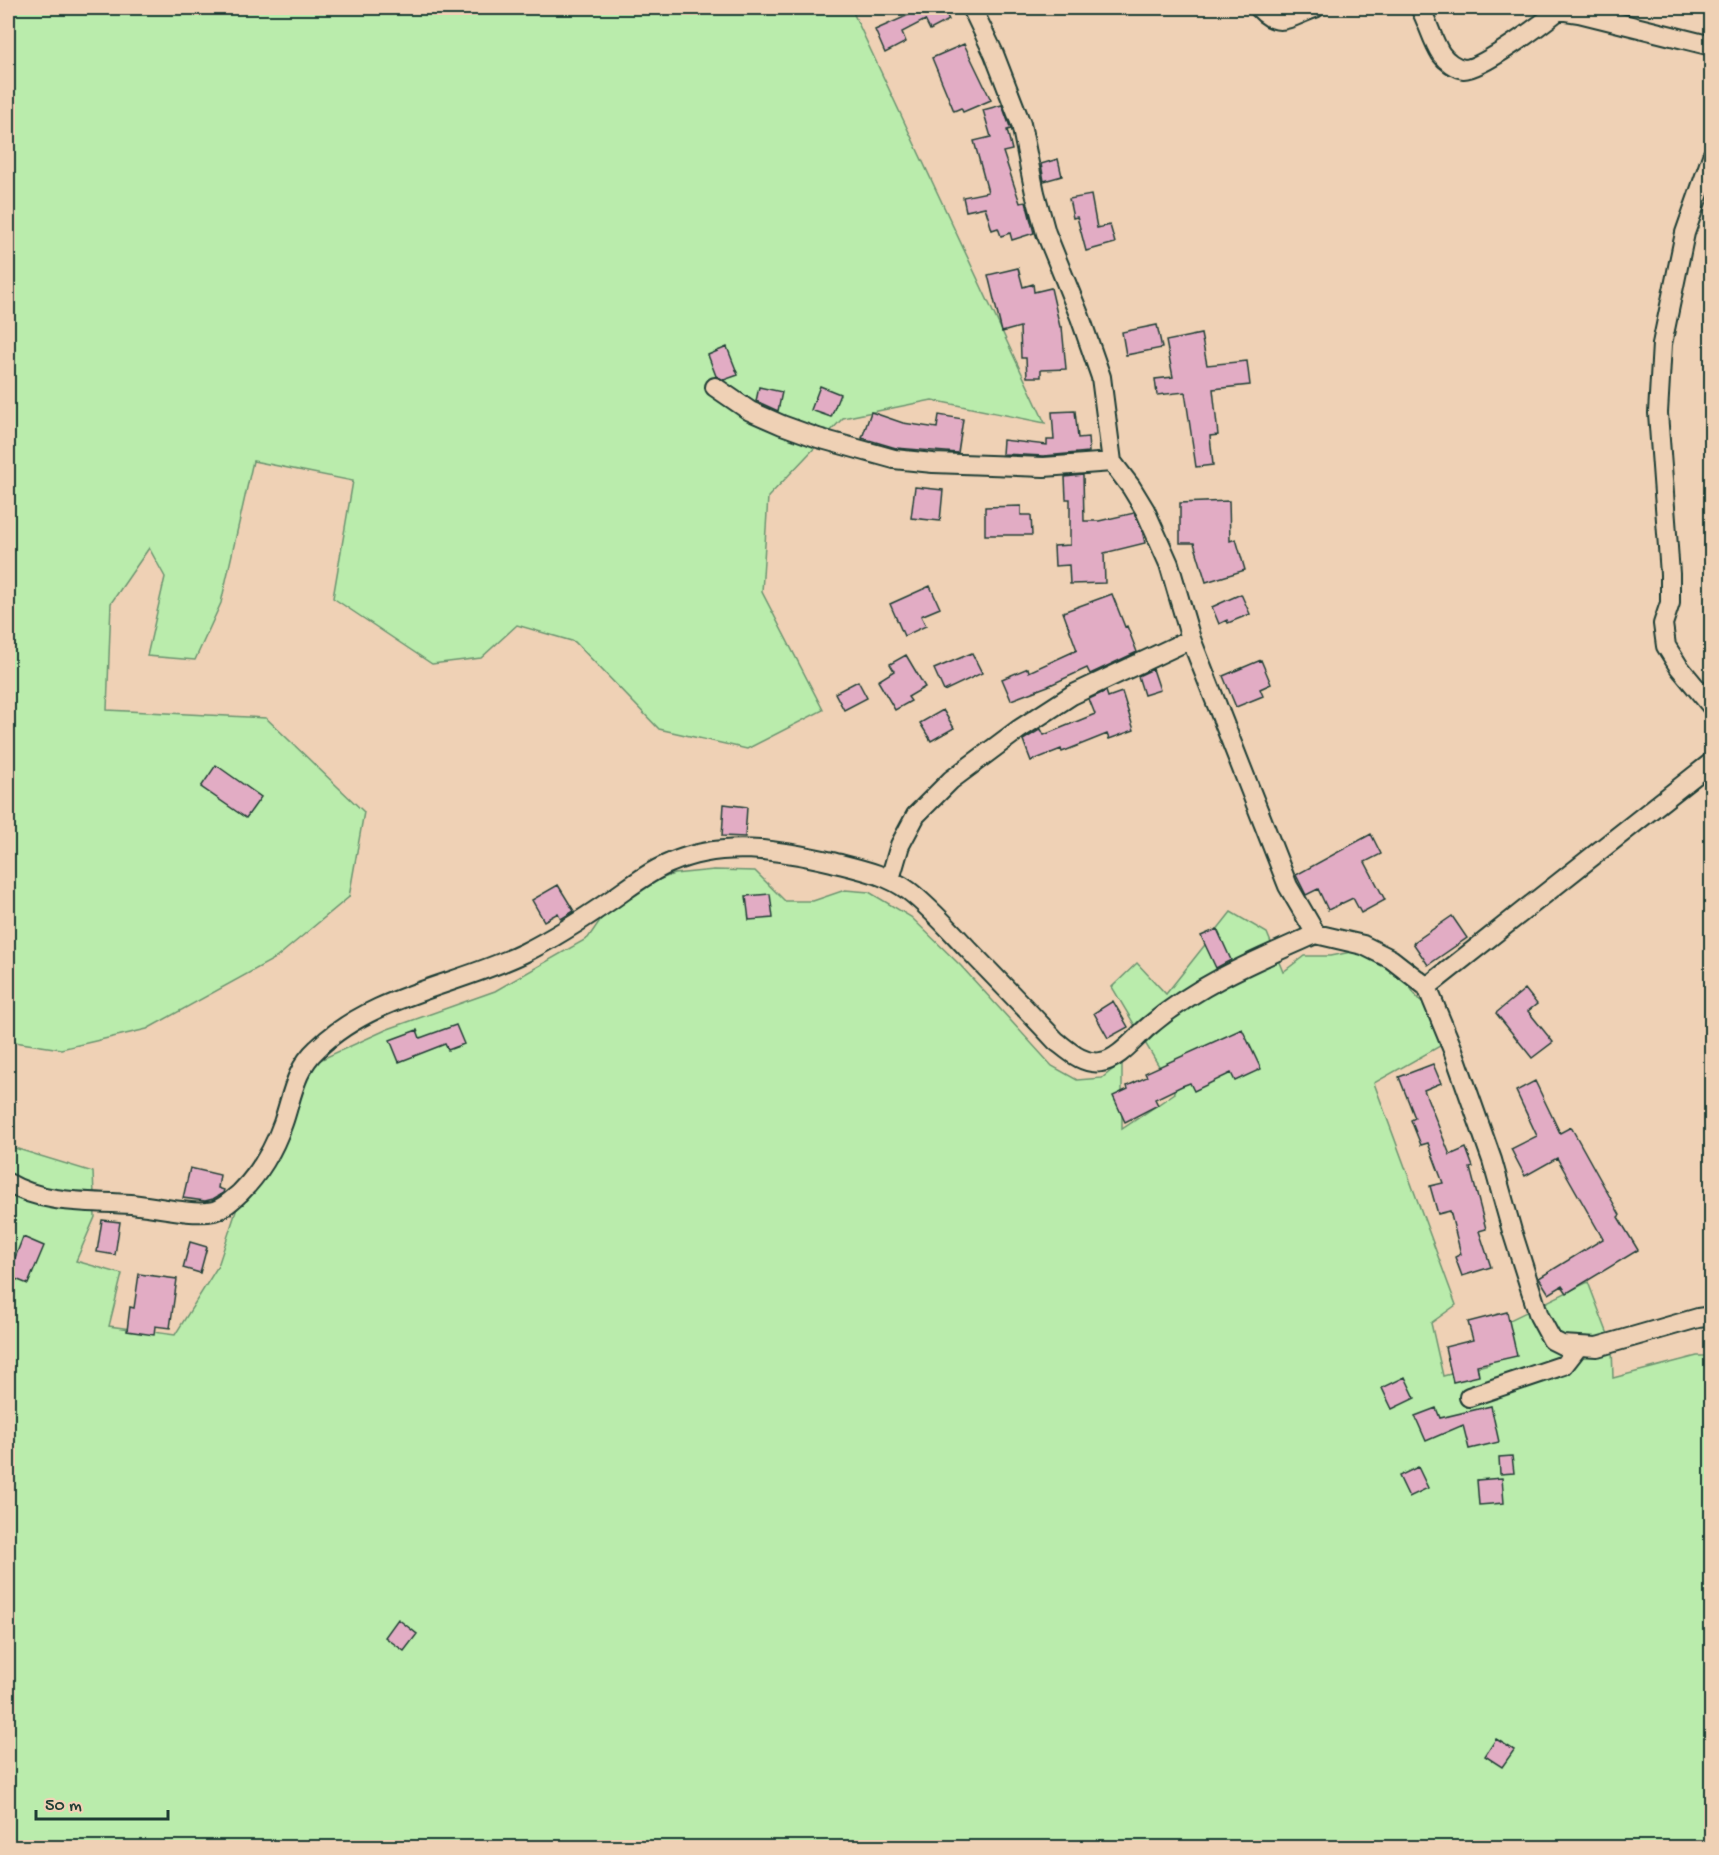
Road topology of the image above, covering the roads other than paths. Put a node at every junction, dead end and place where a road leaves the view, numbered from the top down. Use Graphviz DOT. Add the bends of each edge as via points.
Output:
graph roads {
  1 [pos="972,8"];
  2 [pos="1259,8"];
  3 [pos="1315,8"];
  4 [pos="1419,8"];
  5 [pos="1712,46"];
  6 [pos="1712,156"];
  7 [pos="715,387"];
  8 [pos="1112,462"];
  9 [pos="1191,639"];
  10 [pos="1712,707"];
  11 [pos="1712,762"];
  12 [pos="890,879"];
  13 [pos="1316,934"];
  14 [pos="1427,987"];
  15 [pos="8,1183"];
  16 [pos="1712,1316"];
  17 [pos="1578,1347"];
  18 [pos="1469,1397"];
  1 -- 8 [label="street" via="1021,123 1046,233 1101,377"];
  2 -- 3 [label="street" via="1284,21"];
  4 -- 5 [label="street" via="1441,54 1452,65 1464,69 1522,39 1559,10"];
  6 -- 10 [label="street" via="1685,233 1662,344 1658,413 1670,574 1670,603 1663,624 1666,646"];
  7 -- 8 [label="street" via="750,411 782,425 894,459 1044,467"];
  8 -- 9 [label="street" via="1144,510 1169,564"];
  9 -- 12 [label="street" via="1072,695 951,780 916,815 900,845"];
  9 -- 13 [label="street" via="1288,886"];
  11 -- 14 [label="street"];
  12 -- 13 [label="street" via="934,913 1056,1041 1089,1062 1102,1062 1114,1056 1213,981"];
  12 -- 15 [label="street" via="790,853 750,849 720,849 670,862 542,944 488,969 390,1004 333,1035 302,1068 275,1145 263,1165 228,1204 215,1210 62,1201 31,1195"];
  13 -- 14 [label="street" via="1363,945 1391,959"];
  14 -- 17 [label="street" via="1492,1160 1539,1316 1552,1340"];
  16 -- 17 [label="street" via="1597,1347"];
  17 -- 18 [label="street" via="1564,1365"];
}
